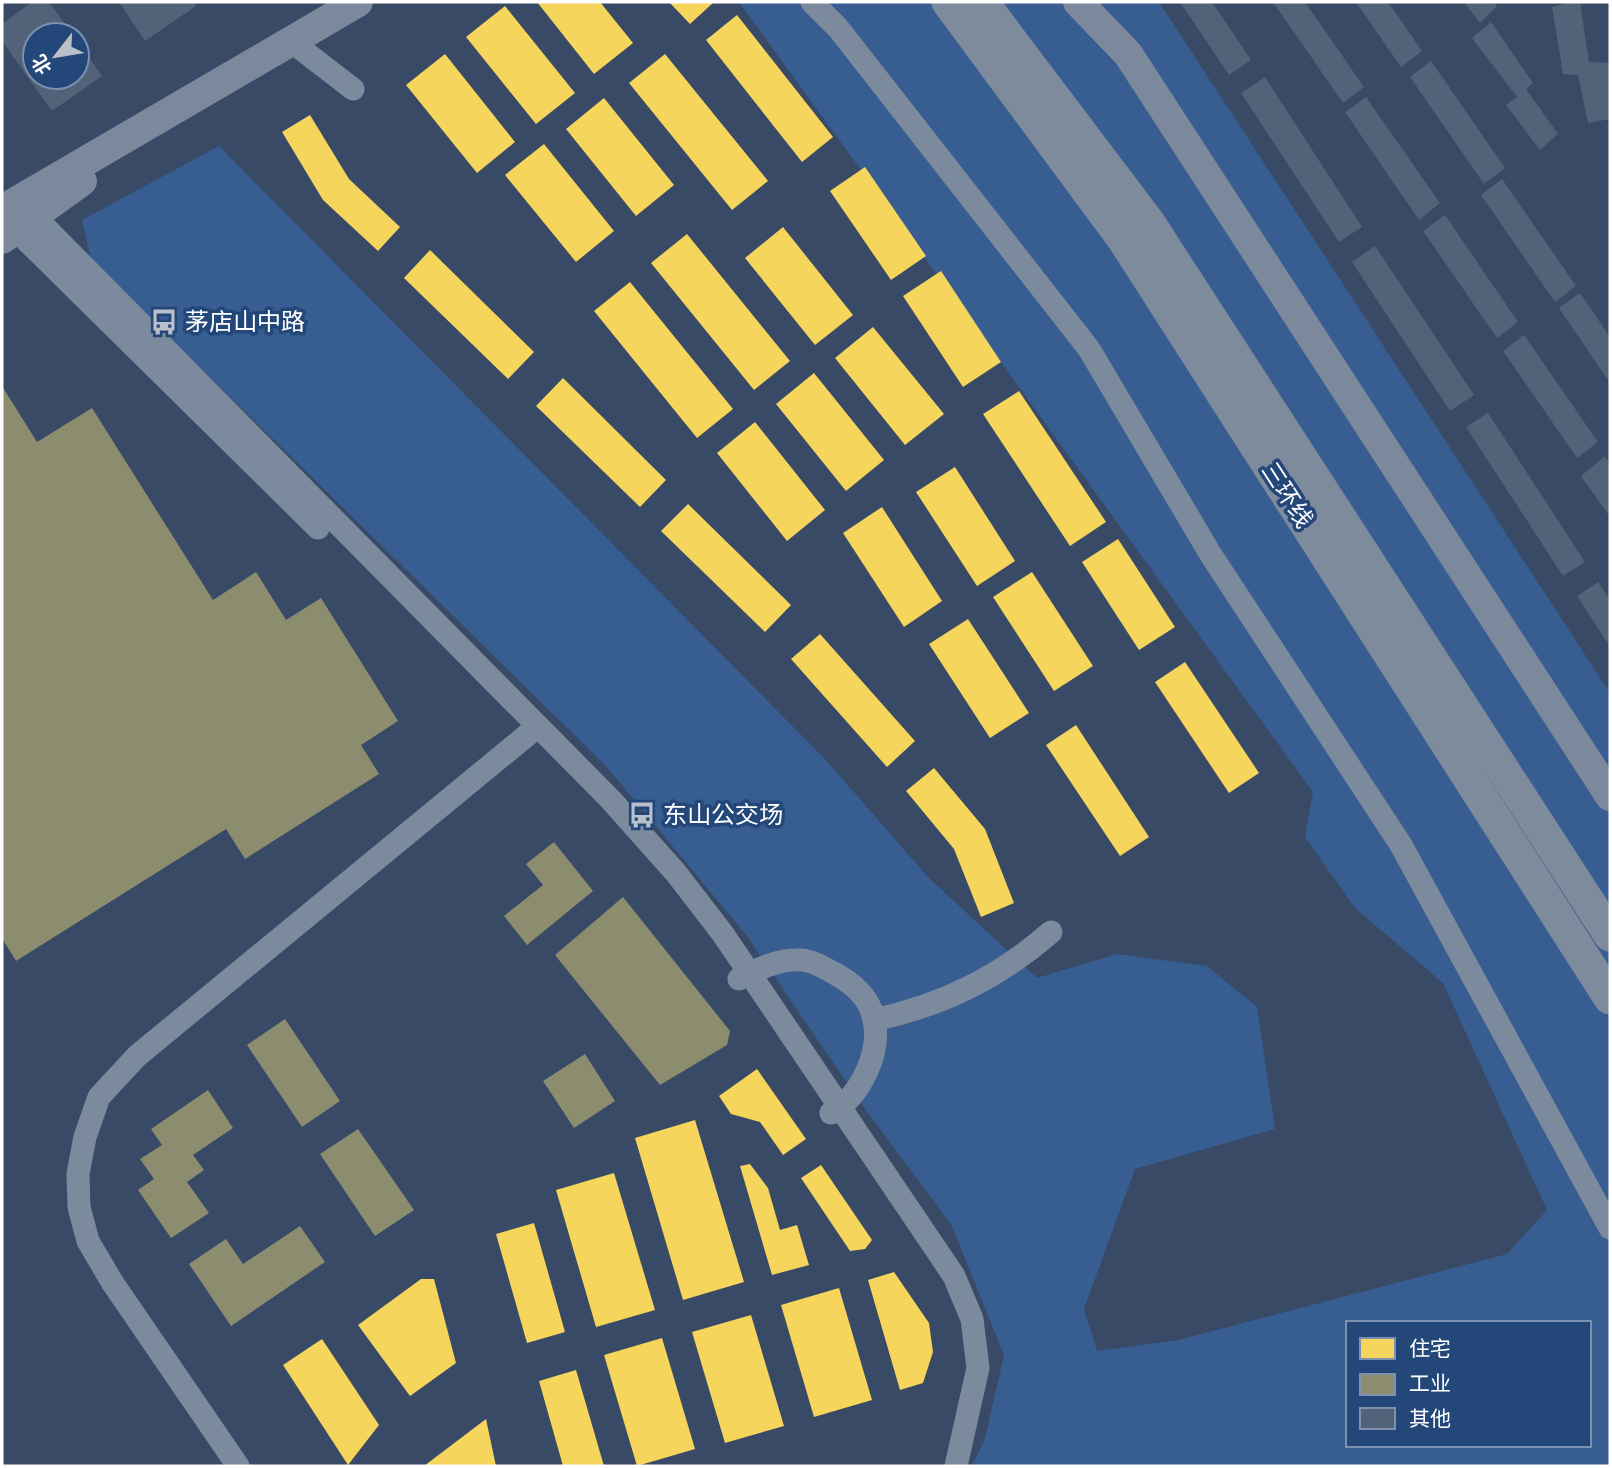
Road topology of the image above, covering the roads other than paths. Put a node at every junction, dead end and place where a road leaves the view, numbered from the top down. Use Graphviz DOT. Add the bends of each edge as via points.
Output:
graph roads {
  1 [pos="358,2"];
  2 [pos="812,2"];
  3 [pos="948,2"];
  4 [pos="982,2"];
  5 [pos="1078,2"];
  6 [pos="292,42"];
  7 [pos="352,89"];
  8 [pos="10,219"];
  9 [pos="1415,635"];
  10 [pos="538,736"];
  11 [pos="1610,796"];
  12 [pos="1610,910"];
  13 [pos="1051,932"];
  14 [pos="1610,935"];
  15 [pos="1577,947"];
  16 [pos="744,976"];
  17 [pos="1610,998"];
  18 [pos="1610,1004"];
  19 [pos="874,1020"];
  20 [pos="836,1110"];
  21 [pos="1610,1228"];
  22 [pos="238,1466"];
  23 [pos="247,1466"];
  24 [pos="943,1466"];
  25 [pos="956,1466"];
  1 -- 6 [label="main road"];
  2 -- 21 [label="street" via="838,28 1089,349 1211,555 1401,845"];
  3 -- 15 [label="highway, 三环线" via="1124,240"];
  4 -- 9 [label="highway, 三环线" via="1149,223"];
  5 -- 11 [label="main road" via="1128,54"];
  6 -- 7 [label="street"];
  6 -- 8 [label="main road" via="174,110"];
  8 -- 10 [label="street"];
  9 -- 12 [label="highway" via="1465,687"];
  9 -- 14 [label="highway, 三环线"];
  10 -- 16 [label="street" via="667,880"];
  10 -- 22 [label="street" via="137,1056 99,1097 78,1174 79,1207 88,1241"];
  10 -- 23 [label="street" via="142,1062 106,1100 85,1175 86,1206 95,1238"];
  13 -- 19 [label="street" via="1020,958 964,992"];
  15 -- 17 [label="highway, 三环线"];
  15 -- 18 [label="highway"];
  16 -- 19 [label="street" via="795,959 820,965 857,989"];
  16 -- 20 [label="street"];
  19 -- 20 [label="street" via="871,1059 860,1085"];
  20 -- 24 [label="street" via="944,1281 960,1322 966,1368 949,1456"];
  20 -- 25 [label="street" via="954,1276 972,1319 978,1368"];
}
